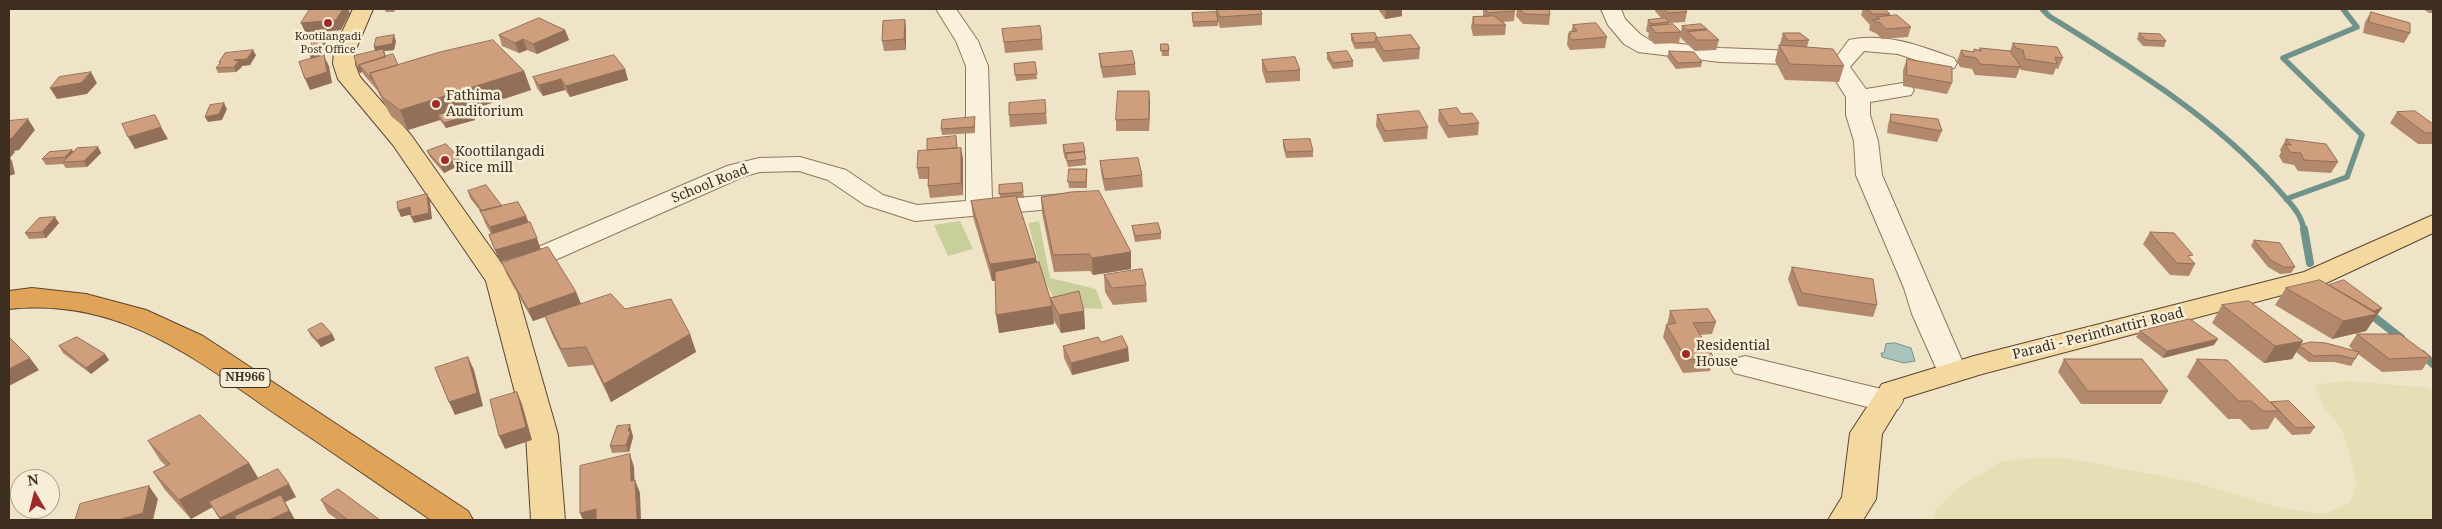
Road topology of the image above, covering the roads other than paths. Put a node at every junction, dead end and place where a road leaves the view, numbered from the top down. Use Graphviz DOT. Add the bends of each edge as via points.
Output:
graph roads {
  1 [pos="363,9"];
  2 [pos="946,9"];
  3 [pos="1611,9"];
  4 [pos="1946,63"];
  5 [pos="1836,65"];
  6 [pos="1903,90"];
  7 [pos="1858,97"];
  8 [pos="1082,200"];
  9 [pos="979,208"];
  10 [pos="2433,223"];
  11 [pos="496,275"];
  12 [pos="9,300"];
  13 [pos="1745,366"];
  14 [pos="1952,372"];
  15 [pos="1887,401"];
  16 [pos="456,520"];
  17 [pos="548,520"];
  18 [pos="1845,520"];
  1 -- 11 [label="main road" via="345,49 344,64 349,79 402,140"];
  2 -- 9 [label="street" via="967,41 977,66"];
  3 -- 5 [label="street" via="1615,21 1632,39 1646,47 1720,55 1824,59"];
  4 -- 5 [label="street" via="1902,46 1873,43 1857,45 1846,60"];
  5 -- 7 [label="street"];
  6 -- 7 [label="street"];
  7 -- 14 [label="street" via="1858,115 1866,141 1869,175"];
  8 -- 9 [label="street, School Road"];
  9 -- 11 [label="street, School Road" via="915,213 874,200 836,175 800,164 759,164"];
  10 -- 14 [label="main road, Paradi - Perinthattiri Road" via="2314,278"];
  11 -- 17 [label="main road" via="542,435"];
  12 -- 16 [label="highway, NH966" via="32,297 86,303 136,316 193,343"];
  13 -- 15 [label="street"];
  14 -- 15 [label="main road, Paradi - Perinthattiri Road" via="1893,391"];
  15 -- 18 [label="main road, Paradi - Perinthattiri Road" via="1866,433 1859,499"];
}
